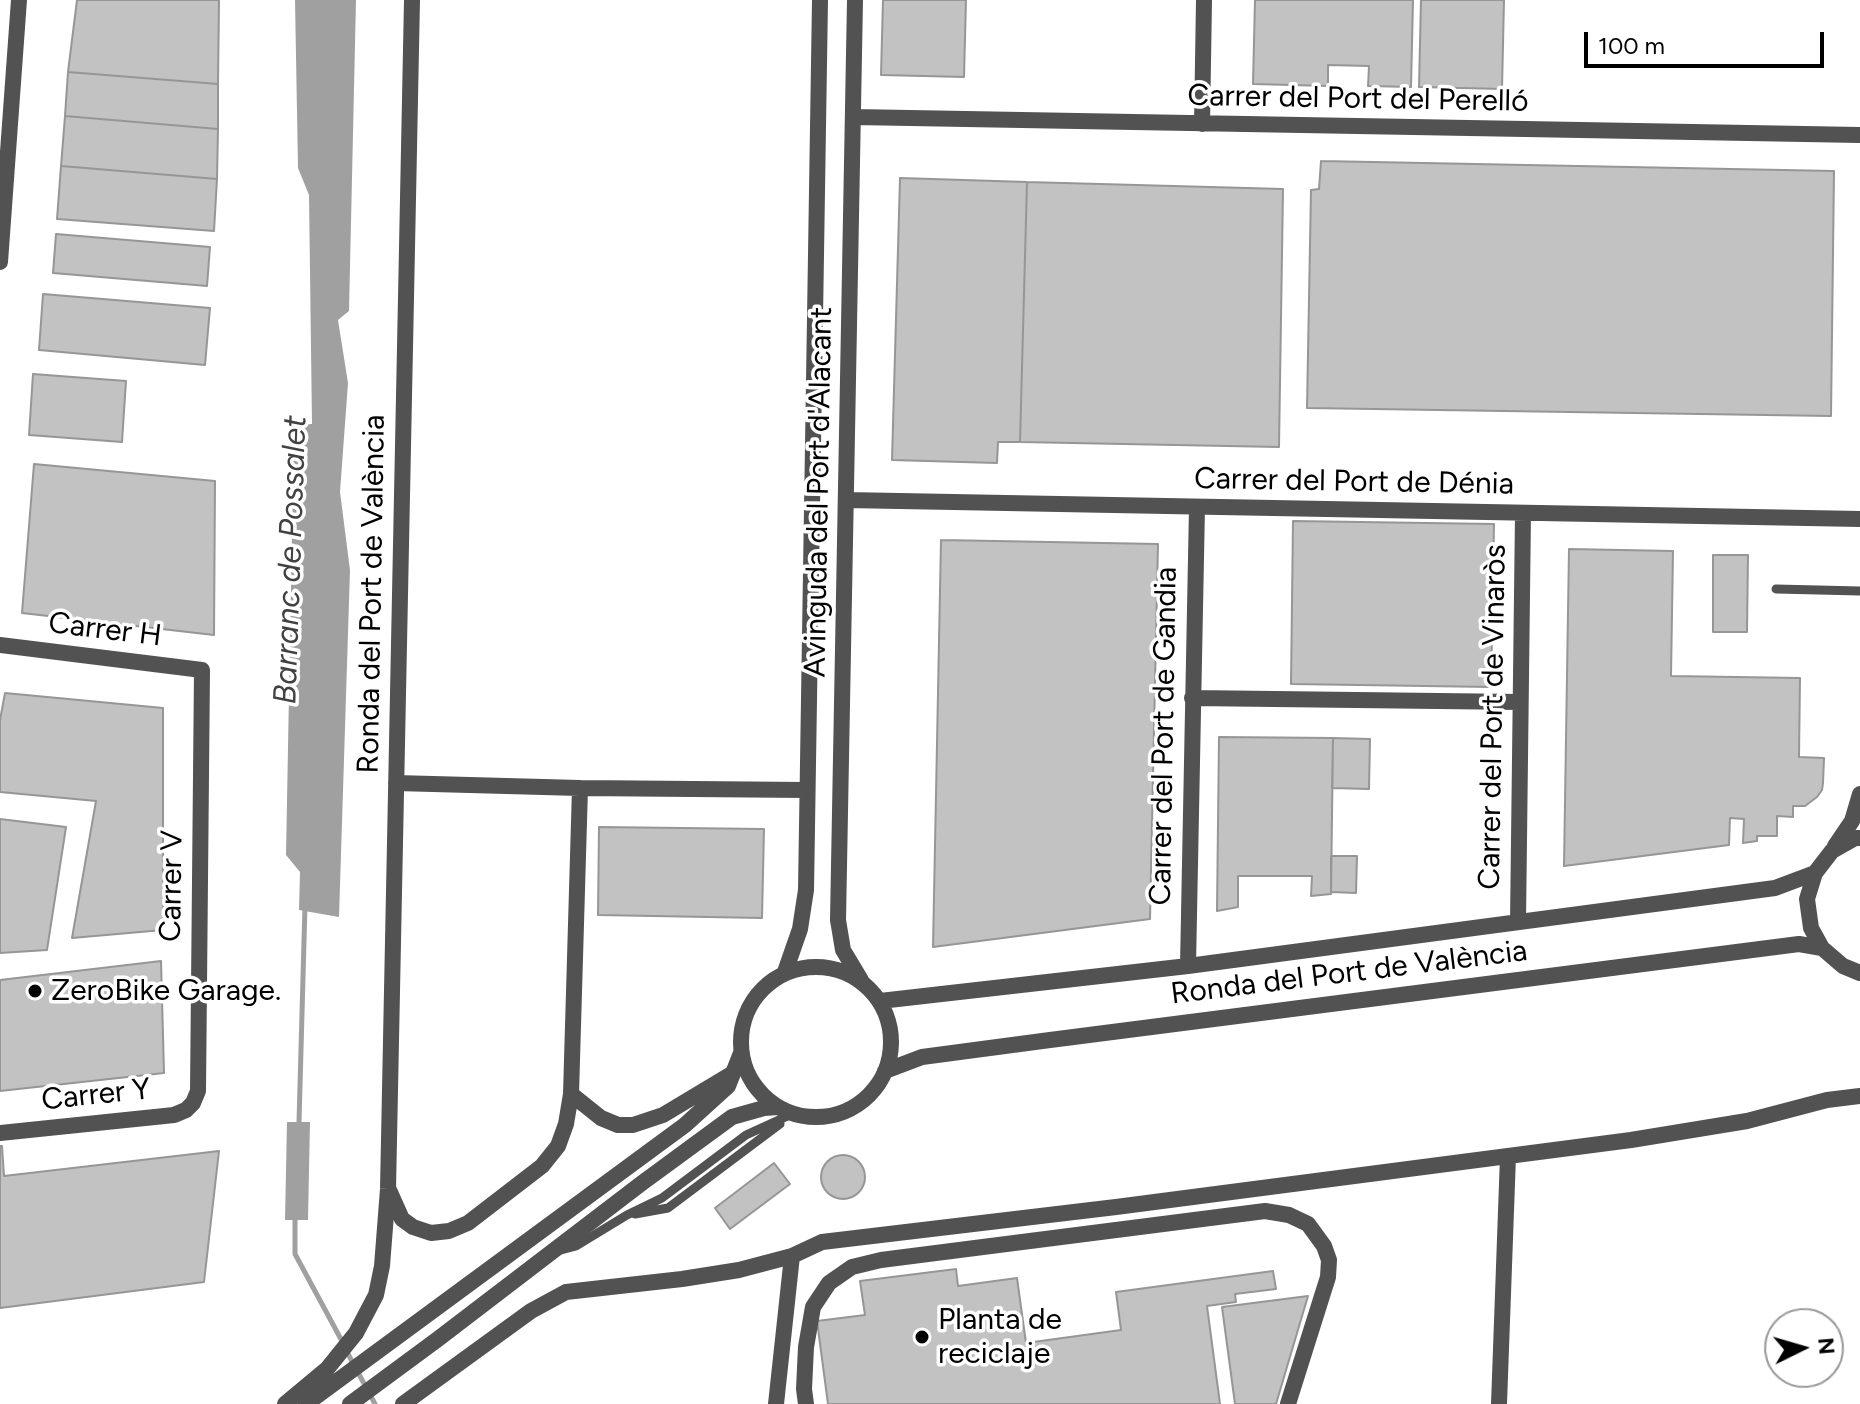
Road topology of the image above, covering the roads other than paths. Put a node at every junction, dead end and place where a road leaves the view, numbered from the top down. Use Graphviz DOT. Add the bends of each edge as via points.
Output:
graph roads {
  1 [pos="19,0"];
  2 [pos="412,0"];
  3 [pos="820,0"];
  4 [pos="855,0"];
  5 [pos="1204,0"];
  6 [pos="7,58"];
  7 [pos="854,117"];
  8 [pos="1202,124"];
  9 [pos="1860,135"];
  10 [pos="0,262"];
  11 [pos="846,500"];
  12 [pos="1197,507"];
  13 [pos="1523,513"];
  14 [pos="1860,519"];
  15 [pos="1776,589"];
  16 [pos="1860,591"];
  17 [pos="0,645"];
  18 [pos="202,670"];
  19 [pos="1192,698"];
  20 [pos="1520,702"];
  21 [pos="396,783"];
  22 [pos="580,788"];
  23 [pos="806,790"];
  24 [pos="1860,794"];
  25 [pos="1860,838"];
  26 [pos="1832,851"];
  27 [pos="1815,873"];
  28 [pos="1518,922"];
  29 [pos="1822,948"];
  30 [pos="1188,966"];
  31 [pos="785,972"];
  32 [pos="1860,973"];
  33 [pos="861,980"];
  34 [pos="880,1001"];
  35 [pos="741,1053"];
  36 [pos="885,1071"];
  37 [pos="733,1073"];
  38 [pos="571,1094"];
  39 [pos="1860,1096"];
  40 [pos="193,1103"];
  41 [pos="785,1111"];
  42 [pos="0,1133"];
  43 [pos="1508,1156"];
  44 [pos="388,1189"];
  45 [pos="550,1253"];
  46 [pos="792,1256"];
  47 [pos="285,1404"];
  48 [pos="306,1404"];
  49 [pos="350,1404"];
  50 [pos="403,1404"];
  51 [pos="776,1404"];
  52 [pos="806,1404"];
  53 [pos="1288,1404"];
  54 [pos="1499,1404"];
  1 -- 6 [label="street"];
  2 -- 21 [label="street, Ronda del Port de València"];
  3 -- 23 [label="street, Avinguda del Port d'Alacant"];
  4 -- 7 [label="street, Avinguda del Port d'Alacant"];
  5 -- 8 [label="street"];
  6 -- 10 [label="street"];
  7 -- 8 [label="street, Carrer del Port del Perelló"];
  7 -- 11 [label="street, Avinguda del Port d'Alacant"];
  8 -- 9 [label="street, Carrer del Port del Perelló"];
  11 -- 12 [label="street, Carrer del Port de Dénia"];
  11 -- 33 [label="street, Avinguda del Port d'Alacant" via="838,920 843,950"];
  12 -- 13 [label="street, Carrer del Port de Dénia"];
  12 -- 19 [label="street, Carrer del Port de Gandia"];
  13 -- 14 [label="street, Carrer del Port de Dénia"];
  13 -- 20 [label="street, Carrer del Port de Vinaròs"];
  15 -- 16 [label="lane"];
  17 -- 18 [label="street, Carrer H"];
  18 -- 40 [label="street, Carrer V" via="198,1091"];
  19 -- 20 [label="street"];
  19 -- 30 [label="street, Carrer del Port de Gandia"];
  20 -- 28 [label="street, Carrer del Port de Vinaròs"];
  21 -- 22 [label="street"];
  21 -- 44 [label="street, Ronda del Port de València"];
  22 -- 23 [label="street"];
  22 -- 38 [label="street"];
  23 -- 31 [label="street, Avinguda del Port d'Alacant" via="806,890"];
  24 -- 26 [label="street" via="1852,821"];
  25 -- 26 [label="street"];
  26 -- 27 [label="street"];
  27 -- 28 [label="street, Ronda del Port de València" via="1775,888"];
  27 -- 29 [label="street" via="1807,899 1811,928"];
  28 -- 30 [label="street, Ronda del Port de València"];
  29 -- 32 [label="street"];
  29 -- 36 [label="street, Ronda del Port de València" via="1799,944 993,1047 922,1057"];
  30 -- 34 [label="street, Ronda del Port de València"];
  31 -- 33 [label="street" via="817,966"];
  31 -- 35 [label="street" via="754,998 741,1032"];
  33 -- 34 [label="street"];
  34 -- 36 [label="street" via="892,1030"];
  35 -- 37 [label="street"];
  35 -- 41 [label="street" via="757,1089"];
  36 -- 41 [label="street" via="876,1090 840,1115 814,1118"];
  37 -- 38 [label="street" via="663,1115 633,1125 601,1118"];
  37 -- 48 [label="street" via="728,1086 685,1125"];
  38 -- 44 [label="street" via="558,1146 542,1166 468,1223 431,1233 413,1227 402,1219"];
  39 -- 43 [label="street" via="1747,1121"];
  40 -- 42 [label="street, Carrer Y" via="174,1115"];
  41 -- 45 [label="lane" via="662,1198 576,1246"];
  41 -- 45 [label="street" via="764,1108 732,1117"];
  43 -- 46 [label="street" via="822,1242"];
  43 -- 54 [label="street"];
  44 -- 47 [label="street, Ronda del Port de València" via="376,1295 356,1333 327,1369"];
  45 -- 49 [label="street"];
  46 -- 50 [label="street" via="710,1275 566,1292 531,1311"];
  46 -- 51 [label="street"];
  52 -- 53 [label="street" via="806,1347 813,1307 829,1283 852,1267 1265,1211 1308,1224 1329,1260"];
}
